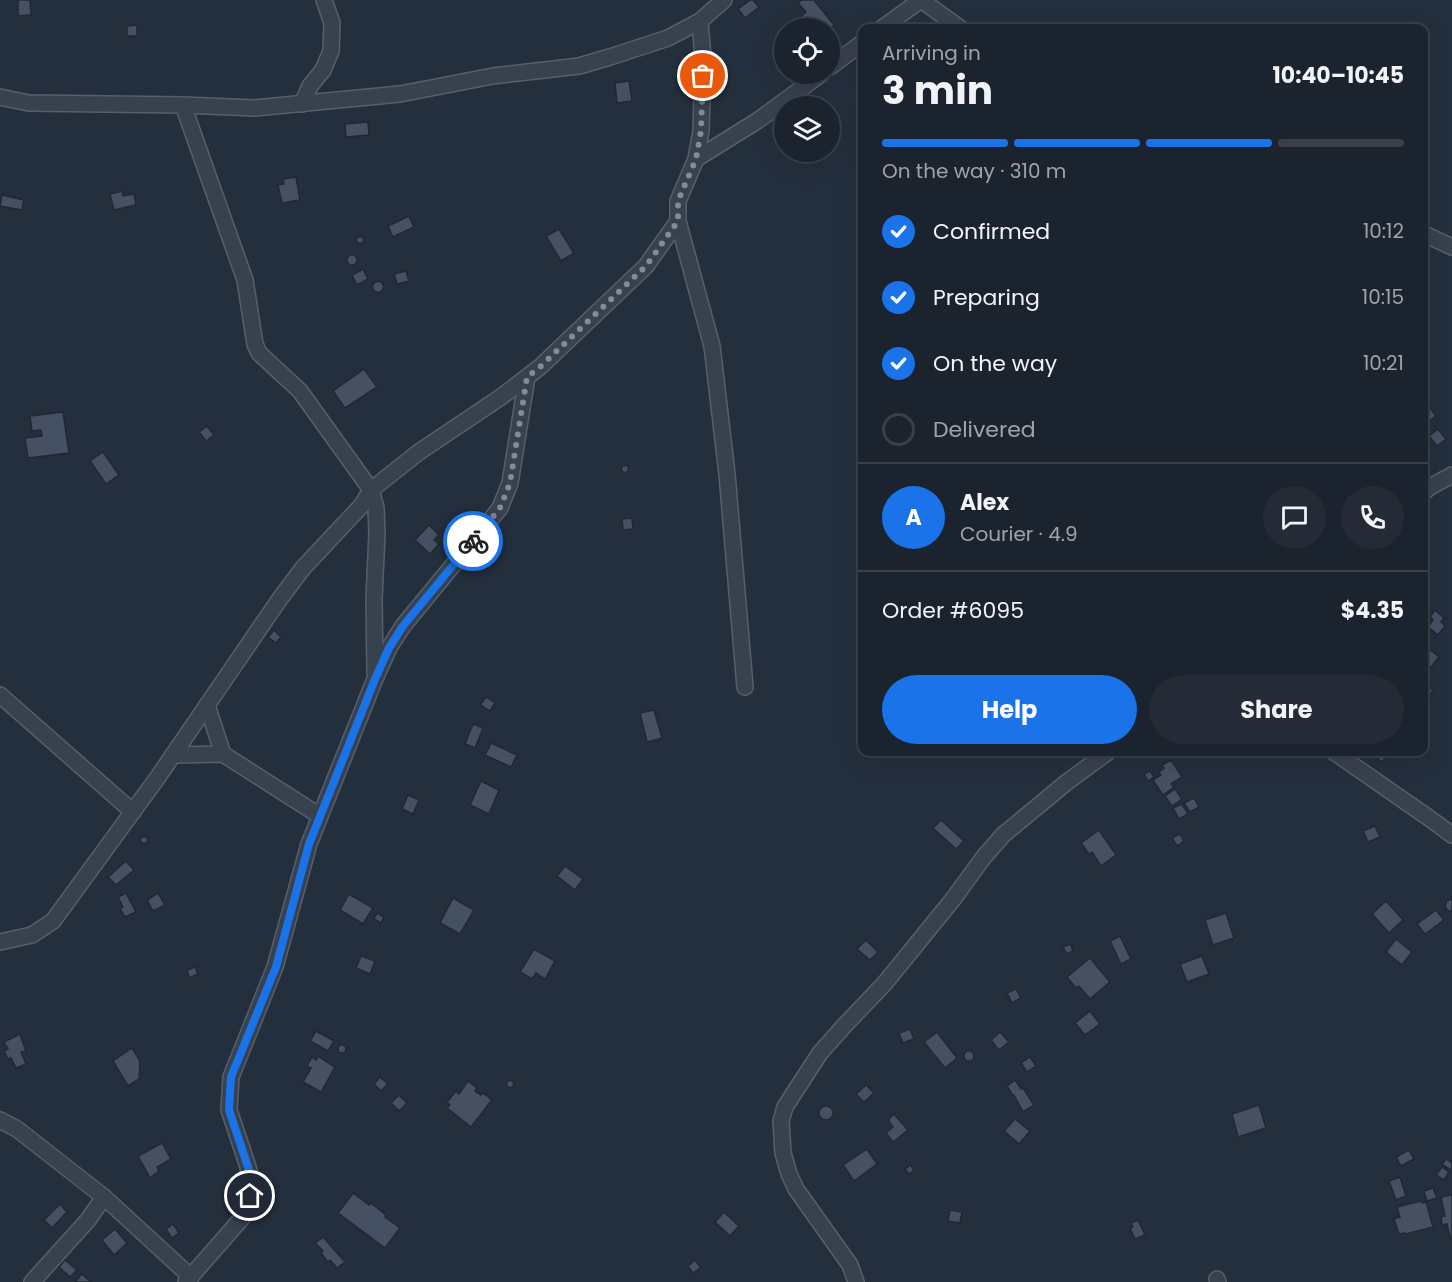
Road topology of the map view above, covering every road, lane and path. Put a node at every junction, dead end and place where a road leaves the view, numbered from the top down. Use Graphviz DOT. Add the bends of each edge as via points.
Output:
graph roads {
  1 [pos="324,0"];
  2 [pos="724,0"];
  3 [pos="700,21"];
  4 [pos="888,24"];
  5 [pos="954,24"];
  6 [pos="858,46"];
  7 [pos="840,60"];
  8 [pos="807,84"];
  9 [pos="0,97"];
  10 [pos="302,104"];
  11 [pos="183,105"];
  12 [pos="696,159"];
  13 [pos="678,221"];
  14 [pos="1428,236"];
  15 [pos="1452,247"];
  16 [pos="527,377"];
  17 [pos="1452,476"];
  18 [pos="1428,489"];
  19 [pos="371,490"];
  20 [pos="375,679"];
  21 [pos="745,687"];
  22 [pos="0,695"];
  23 [pos="207,705"];
  24 [pos="223,754"];
  25 [pos="173,755"];
  26 [pos="1103,756"];
  27 [pos="1340,756"];
  28 [pos="133,812"];
  29 [pos="320,816"];
  30 [pos="1452,836"];
  31 [pos="0,942"];
  32 [pos="0,1120"];
  33 [pos="104,1197"];
  34 [pos="188,1279"];
  35 [pos="32,1282"];
  36 [pos="856,1282"];
  1 -- 10 [label="street" via="332,23 331,51"];
  2 -- 3 [label="street"];
  3 -- 10 [label="street" via="668,38 579,66 494,76 400,94"];
  3 -- 12 [label="street" via="701,131"];
  4 -- 5 [label="street" via="921,0"];
  6 -- 7 [label="street"];
  8 -- 12 [label="street"];
  9 -- 11 [label="street" via="29,103"];
  10 -- 11 [label="street" via="254,108"];
  11 -- 19 [label="street" via="245,280 255,344 300,391"];
  12 -- 13 [label="street" via="678,201"];
  13 -- 16 [label="street" via="646,266"];
  13 -- 21 [label="street" via="712,346"];
  14 -- 15 [label="street"];
  16 -- 19 [label="street"];
  16 -- 20 [label="street" via="510,483 500,508 403,626"];
  17 -- 18 [label="street"];
  19 -- 20 [label="street" via="376,508"];
  19 -- 23 [label="street" via="297,576"];
  20 -- 29 [label="street"];
  22 -- 28 [label="street"];
  23 -- 24 [label="street"];
  23 -- 25 [label="street"];
  24 -- 25 [label="street"];
  24 -- 29 [label="street"];
  25 -- 28 [label="street"];
  26 -- 36 [label="street" via="1003,835 885,984 820,1053 785,1107 781,1121 789,1174 850,1265"];
  27 -- 30 [label="street"];
  28 -- 31 [label="street" via="53,921 32,935"];
  29 -- 34 [label="street" via="276,967 231,1077 229,1110 249,1170 250,1196 242,1218"];
  32 -- 33 [label="street"];
  33 -- 34 [label="street"];
  33 -- 35 [label="street"];
}
